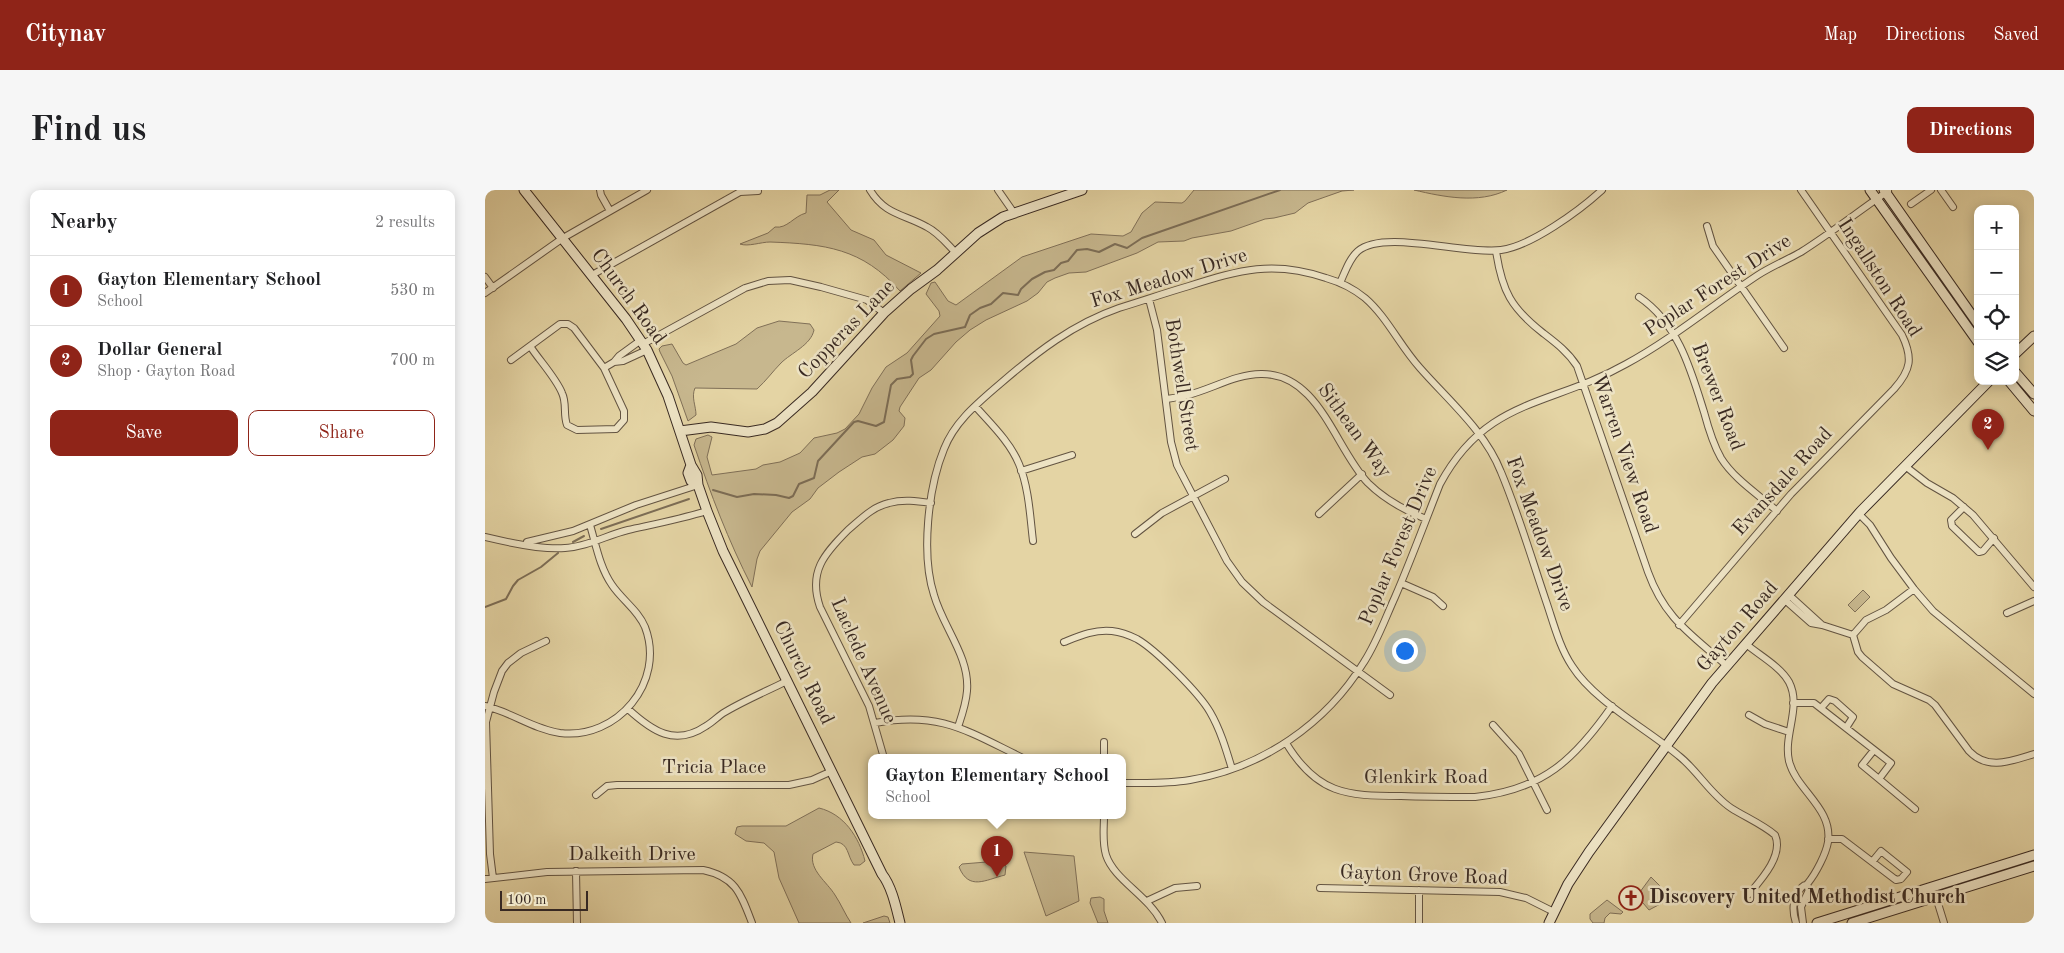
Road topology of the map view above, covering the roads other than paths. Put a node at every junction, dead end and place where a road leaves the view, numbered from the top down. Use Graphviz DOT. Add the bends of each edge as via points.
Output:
graph roads {
  1 [pos="524,190"];
  2 [pos="600,190"];
  3 [pos="647,190"];
  4 [pos="870,190"];
  5 [pos="998,190"];
  6 [pos="1082,190"];
  7 [pos="1601,190"];
  8 [pos="1801,190"];
  9 [pos="1870,190"];
  10 [pos="1931,190"];
  11 [pos="1941,190"];
  12 [pos="758,191"];
  13 [pos="1886,191"];
  14 [pos="1876,199"];
  15 [pos="1911,204"];
  16 [pos="1953,207"];
  17 [pos="610,211"];
  18 [pos="1014,213"];
  19 [pos="1707,226"];
  20 [pos="1830,232"];
  21 [pos="563,238"];
  22 [pos="1496,251"];
  23 [pos="956,253"];
  24 [pos="592,276"];
  25 [pos="485,277"];
  26 [pos="1339,283"];
  27 [pos="1741,287"];
  28 [pos="493,288"];
  29 [pos="485,293"];
  30 [pos="1639,297"];
  31 [pos="1149,299"];
  32 [pos="884,313"];
  33 [pos="1974,318"];
  34 [pos="1673,334"];
  35 [pos="2034,336"];
  36 [pos="1977,340"];
  37 [pos="644,345"];
  38 [pos="529,346"];
  39 [pos="1784,348"];
  40 [pos="2019,350"];
  41 [pos="511,360"];
  42 [pos="1909,361"];
  43 [pos="614,362"];
  44 [pos="604,368"];
  45 [pos="2019,377"];
  46 [pos="1583,384"];
  47 [pos="1985,385"];
  48 [pos="2012,385"];
  49 [pos="2034,394"];
  50 [pos="1166,399"];
  51 [pos="975,406"];
  52 [pos="2034,411"];
  53 [pos="680,431"];
  54 [pos="1479,434"];
  55 [pos="1072,455"];
  56 [pos="1905,466"];
  57 [pos="1021,471"];
  58 [pos="1362,474"];
  59 [pos="1225,479"];
  60 [pos="698,485"];
  61 [pos="1192,497"];
  62 [pos="931,503"];
  63 [pos="1964,507"];
  64 [pos="1777,510"];
  65 [pos="707,511"];
  66 [pos="1319,514"];
  67 [pos="1859,514"];
  68 [pos="1426,520"];
  69 [pos="589,525"];
  70 [pos="1135,534"];
  71 [pos="485,537"];
  72 [pos="1995,538"];
  73 [pos="595,541"];
  74 [pos="1033,541"];
  75 [pos="523,543"];
  76 [pos="1401,582"];
  77 [pos="2034,587"];
  78 [pos="1914,589"];
  79 [pos="1787,597"];
  80 [pos="2034,600"];
  81 [pos="1443,606"];
  82 [pos="2007,613"];
  83 [pos="1679,625"];
  84 [pos="1853,635"];
  85 [pos="546,642"];
  86 [pos="1064,642"];
  87 [pos="1746,644"];
  88 [pos="1727,666"];
  89 [pos="1358,672"];
  90 [pos="787,681"];
  91 [pos="2034,694"];
  92 [pos="1390,695"];
  93 [pos="1793,703"];
  94 [pos="1613,706"];
  95 [pos="487,707"];
  96 [pos="1821,708"];
  97 [pos="628,709"];
  98 [pos="1749,715"];
  99 [pos="875,723"];
  100 [pos="1493,725"];
  101 [pos="958,727"];
  102 [pos="1846,728"];
  103 [pos="1789,732"];
  104 [pos="1104,742"];
  105 [pos="1286,743"];
  106 [pos="1665,745"];
  107 [pos="1874,750"];
  108 [pos="883,754"];
  109 [pos="1015,754"];
  110 [pos="1104,754"];
  111 [pos="2034,754"];
  112 [pos="1232,769"];
  113 [pos="832,771"];
  114 [pos="1879,779"];
  115 [pos="1533,780"];
  116 [pos="1126,783"];
  117 [pos="487,790"];
  118 [pos="595,795"];
  119 [pos="1915,808"];
  120 [pos="1547,810"];
  121 [pos="1104,819"];
  122 [pos="1828,838"];
  123 [pos="2034,855"];
  124 [pos="1872,862"];
  125 [pos="2034,866"];
  126 [pos="576,871"];
  127 [pos="493,878"];
  128 [pos="485,879"];
  129 [pos="1807,884"];
  130 [pos="1197,886"];
  131 [pos="1320,888"];
  132 [pos="1419,890"];
  133 [pos="1749,894"];
  134 [pos="1936,897"];
  135 [pos="1147,901"];
  136 [pos="1550,919"];
  137 [pos="577,923"];
  138 [pos="752,923"];
  139 [pos="900,923"];
  140 [pos="1162,923"];
  141 [pos="1419,923"];
  142 [pos="1795,923"];
  143 [pos="1803,923"];
  144 [pos="1817,923"];
  145 [pos="1852,923"];
  146 [pos="1944,923"];
  1 -- 21 [label="main road, Church Road"];
  2 -- 17 [label="street"];
  3 -- 17 [label="street"];
  4 -- 23 [label="street" via="887,210 928,227"];
  5 -- 18 [label="street"];
  6 -- 18 [label="main road, Copperas Lane"];
  7 -- 22 [label="street" via="1533,239"];
  8 -- 20 [label="street, Ingallston Road"];
  9 -- 14 [label="main road"];
  10 -- 15 [label="street"];
  11 -- 16 [label="street"];
  12 -- 24 [label="street" via="740,192"];
  13 -- 14 [label="street, Poplar Forest Drive"];
  13 -- 33 [label="main road"];
  14 -- 20 [label="street, Poplar Forest Drive"];
  14 -- 36 [label="main road"];
  17 -- 21 [label="street"];
  18 -- 23 [label="main road, Copperas Lane" via="978,233"];
  19 -- 27 [label="street" via="1713,246"];
  20 -- 27 [label="street, Poplar Forest Drive"];
  20 -- 42 [label="street, Ingallston Road" via="1902,335"];
  21 -- 24 [label="main road, Church Road"];
  21 -- 28 [label="street"];
  22 -- 26 [label="street" via="1378,242 1367,245 1353,256"];
  22 -- 46 [label="street, Warren View Road" via="1501,281 1511,301 1526,319 1566,351 1577,366"];
  23 -- 32 [label="main road, Copperas Lane"];
  24 -- 37 [label="main road, Church Road"];
  25 -- 28 [label="street"];
  26 -- 31 [label="street, Fox Meadow Drive" via="1297,270 1257,268 1233,272"];
  26 -- 54 [label="street, Fox Meadow Drive" via="1372,304 1415,362"];
  27 -- 34 [label="street, Poplar Forest Drive"];
  27 -- 39 [label="street"];
  28 -- 29 [label="street"];
  30 -- 34 [label="street, Brewer Road" via="1655,310"];
  31 -- 50 [label="street, Bothwell Street" via="1157,330"];
  31 -- 51 [label="street, Fox Meadow Drive" via="1106,313 1061,336 1027,360"];
  32 -- 37 [label="street" via="867,300 839,292 790,280 768,281 745,288"];
  32 -- 53 [label="main road, Copperas Lane" via="812,392 777,423 747,432 711,427"];
  34 -- 46 [label="street, Poplar Forest Drive" via="1626,364"];
  34 -- 64 [label="street, Brewer Road" via="1687,358 1712,438 1722,459 1734,474"];
  35 -- 40 [label="main road"];
  37 -- 43 [label="street" via="619,356"];
  37 -- 43 [label="street" via="623,361"];
  37 -- 53 [label="main road, Church Road" via="663,382"];
  38 -- 41 [label="street"];
  38 -- 44 [label="street" via="560,324 568,324"];
  38 -- 44 [label="street" via="561,390 567,425 577,430 616,429 624,420 624,411"];
  42 -- 64 [label="street, Evansdale Road" via="1900,382"];
  43 -- 44 [label="street"];
  45 -- 49 [label="main road"];
  46 -- 54 [label="street, Poplar Forest Drive" via="1513,410"];
  46 -- 83 [label="street, Warren View Road" via="1652,583"];
  47 -- 56 [label="main road, Gayton Road"];
  48 -- 52 [label="main road"];
  50 -- 58 [label="street, Sithean Way" via="1254,374 1282,377 1301,386 1312,397"];
  50 -- 61 [label="street, Bothwell Street" via="1172,450"];
  51 -- 57 [label="street" via="1007,443"];
  51 -- 62 [label="street, Fox Meadow Drive" via="957,425 944,448"];
  53 -- 60 [label="main road, Church Road" via="691,465 688,473 691,481"];
  54 -- 68 [label="street, Poplar Forest Drive" via="1447,472"];
  54 -- 94 [label="street, Fox Meadow Drive" via="1501,472 1564,651 1581,679"];
  55 -- 57 [label="street"];
  56 -- 63 [label="street"];
  56 -- 67 [label="main road, Gayton Road"];
  57 -- 74 [label="street"];
  58 -- 66 [label="street"];
  58 -- 68 [label="street, Sithean Way" via="1387,500"];
  59 -- 61 [label="street"];
  60 -- 65 [label="main road, Church Road"];
  60 -- 69 [label="street" via="636,505"];
  61 -- 70 [label="street" via="1162,513"];
  61 -- 89 [label="street, Bothwell Street" via="1227,561 1248,588"];
  62 -- 99 [label="street, Laclede Avenue" via="903,500 872,510 827,552 817,574 816,593 820,607"];
  62 -- 101 [label="street, Fox Meadow Drive" via="927,551 931,586 963,662 967,680 965,705"];
  63 -- 72 [label="street"];
  63 -- 72 [label="street" via="1951,522 1969,544 1979,552"];
  64 -- 83 [label="street, Evansdale Road"];
  65 -- 73 [label="street"];
  65 -- 90 [label="main road, Church Road" via="723,551"];
  67 -- 78 [label="street"];
  67 -- 79 [label="main road, Gayton Road"];
  68 -- 76 [label="street, Poplar Forest Drive"];
  69 -- 73 [label="street"];
  69 -- 75 [label="street"];
  71 -- 75 [label="street"];
  72 -- 77 [label="street"];
  73 -- 75 [label="street" via="566,548"];
  73 -- 97 [label="street" via="607,577 641,619 647,636 647,672 642,688"];
  76 -- 81 [label="street" via="1433,597"];
  76 -- 89 [label="street, Poplar Forest Drive" via="1380,634"];
  78 -- 84 [label="street" via="1866,620"];
  78 -- 91 [label="street" via="1933,611"];
  79 -- 84 [label="street" via="1822,625"];
  79 -- 87 [label="main road, Gayton Road"];
  80 -- 82 [label="street"];
  83 -- 88 [label="street, Warren View Road"];
  84 -- 111 [label="street" via="1862,657 1893,684 1935,705 1972,754 2000,764"];
  85 -- 95 [label="street" via="508,663 499,676"];
  86 -- 112 [label="street" via="1106,630 1121,632 1143,642 1205,704 1216,722"];
  87 -- 88 [label="main road, Gayton Road"];
  87 -- 93 [label="street" via="1789,682"];
  88 -- 106 [label="main road, Gayton Road"];
  89 -- 92 [label="street, Bothwell Street"];
  89 -- 105 [label="street, Poplar Forest Drive" via="1320,716"];
  90 -- 97 [label="street" via="691,734 669,735 654,730"];
  90 -- 113 [label="main road, Church Road"];
  93 -- 96 [label="street" via="1814,703"];
  93 -- 103 [label="street"];
  94 -- 106 [label="street, Fox Meadow Drive"];
  94 -- 115 [label="street, Glenkirk Road" via="1571,757"];
  95 -- 97 [label="street" via="548,730 570,734 599,728"];
  95 -- 117 [label="street"];
  96 -- 102 [label="street"];
  96 -- 102 [label="street" via="1829,699 1835,701 1853,717"];
  98 -- 103 [label="street"];
  99 -- 101 [label="street" via="915,718"];
  99 -- 108 [label="street, Laclede Avenue"];
  100 -- 115 [label="street" via="1519,754"];
  101 -- 109 [label="street"];
  102 -- 107 [label="street"];
  103 -- 122 [label="street" via="1790,764 1821,812"];
  104 -- 110 [label="street"];
  105 -- 112 [label="street, Poplar Forest Drive"];
  105 -- 115 [label="street, Glenkirk Road" via="1302,766 1317,780 1355,795 1475,797 1503,792"];
  106 -- 133 [label="street, Fox Meadow Drive" via="1689,764 1723,801 1775,835 1777,844 1773,860"];
  106 -- 136 [label="main road, Gayton Road" via="1568,884"];
  107 -- 114 [label="street" via="1891,763"];
  107 -- 114 [label="street" via="1861,765"];
  112 -- 116 [label="street, Poplar Forest Drive" via="1169,783"];
  113 -- 118 [label="street, Tricia Place" via="789,785 617,784 607,786"];
  113 -- 139 [label="main road, Church Road" via="882,874 884,887 891,896"];
  114 -- 119 [label="street"];
  115 -- 120 [label="street"];
  117 -- 127 [label="street"];
  121 -- 135 [label="street" via="1103,844 1107,859"];
  122 -- 124 [label="street" via="1842,838"];
  122 -- 129 [label="street" via="1825,851"];
  123 -- 144 [label="main road"];
  124 -- 124 [label="street" via="1896,880 1907,872 1881,851"];
  125 -- 134 [label="main road"];
  126 -- 127 [label="street, Dalkeith Drive"];
  126 -- 137 [label="street"];
  126 -- 138 [label="street, Dalkeith Drive" via="716,872 735,887"];
  127 -- 128 [label="street, Dalkeith Drive"];
  129 -- 142 [label="street" via="1801,888 1794,903"];
  129 -- 143 [label="street" via="1809,890 1801,907"];
  130 -- 135 [label="street" via="1175,888"];
  131 -- 132 [label="street, Gayton Grove Road"];
  132 -- 136 [label="street, Gayton Grove Road" via="1500,892 1526,898"];
  132 -- 141 [label="street"];
  134 -- 145 [label="main road"];
  134 -- 146 [label="street"];
  135 -- 140 [label="street"];
}
